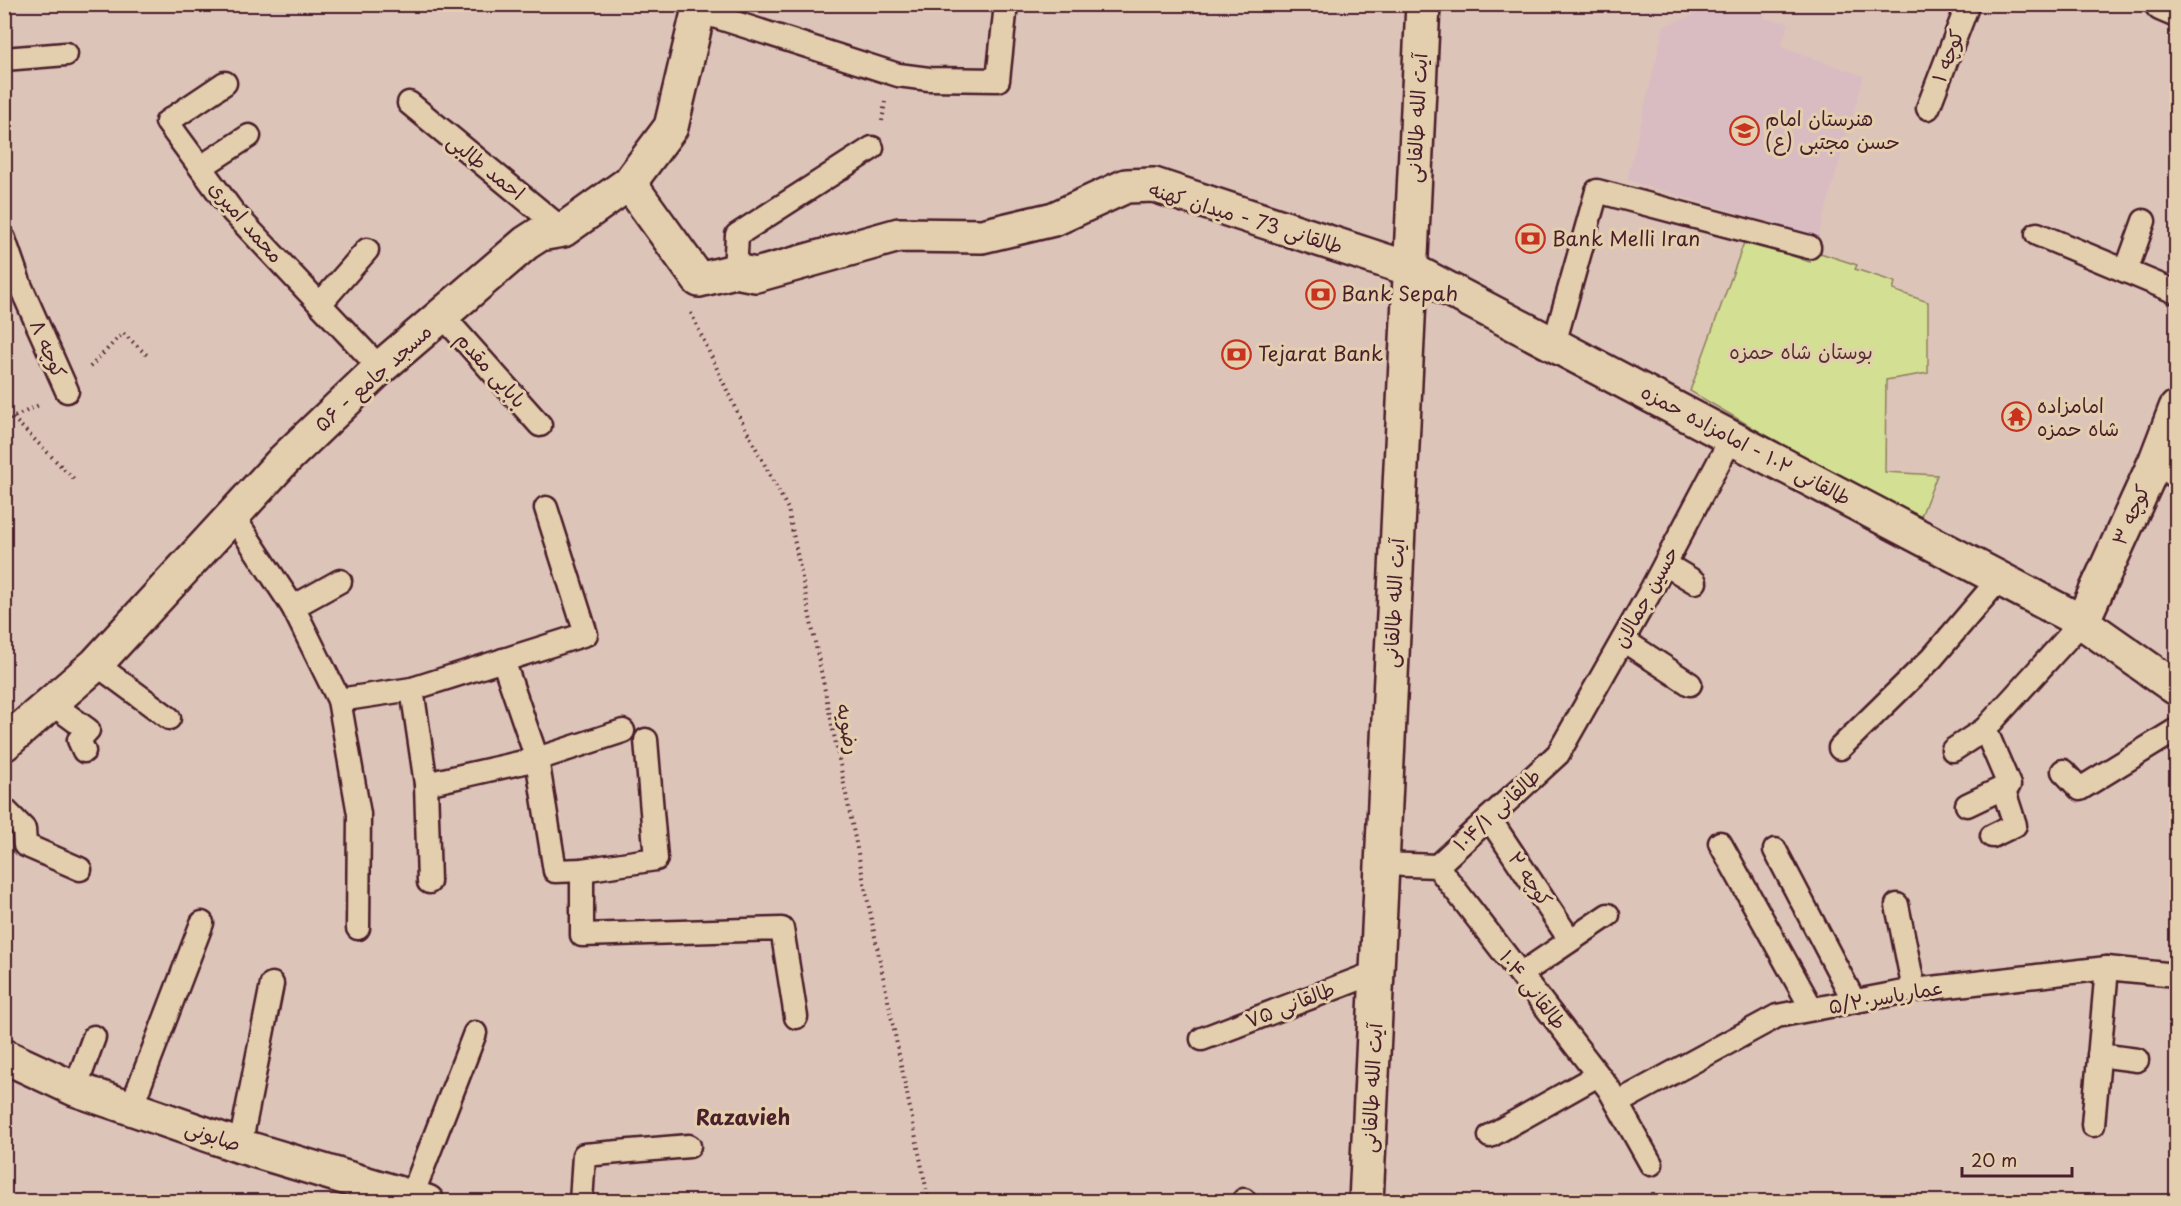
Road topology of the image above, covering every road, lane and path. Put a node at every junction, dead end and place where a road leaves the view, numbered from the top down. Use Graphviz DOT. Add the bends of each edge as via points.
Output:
graph roads {
  1 [pos="1006,4"];
  2 [pos="1423,4"];
  3 [pos="1968,4"];
  4 [pos="699,8"];
  5 [pos="66,54"];
  6 [pos="4,59"];
  7 [pos="889,71"];
  8 [pos="225,83"];
  9 [pos="409,103"];
  10 [pos="1928,108"];
  11 [pos="249,136"];
  12 [pos="872,148"];
  13 [pos="201,167"];
  14 [pos="629,183"];
  15 [pos="2144,221"];
  16 [pos="563,230"];
  17 [pos="2037,234"];
  18 [pos="4,240"];
  19 [pos="1809,247"];
  20 [pos="367,250"];
  21 [pos="1410,269"];
  22 [pos="735,271"];
  23 [pos="2126,271"];
  24 [pos="699,280"];
  25 [pos="12,289"];
  26 [pos="2176,292"];
  27 [pos="320,304"];
  28 [pos="442,315"];
  29 [pos="1554,344"];
  30 [pos="380,368"];
  31 [pos="67,391"];
  32 [pos="2176,408"];
  33 [pos="13,418"];
  34 [pos="540,425"];
  35 [pos="1732,437"];
  36 [pos="2166,469"];
  37 [pos="75,480"];
  38 [pos="546,508"];
  39 [pos="233,516"];
  40 [pos="1665,564"];
  41 [pos="2000,578"];
  42 [pos="340,581"];
  43 [pos="1695,582"];
  44 [pos="293,607"];
  45 [pos="2082,622"];
  46 [pos="1623,640"];
  47 [pos="503,660"];
  48 [pos="96,664"];
  49 [pos="1690,684"];
  50 [pos="2176,688"];
  51 [pos="412,689"];
  52 [pos="339,700"];
  53 [pos="51,703"];
  54 [pos="169,717"];
  55 [pos="1985,729"];
  56 [pos="2176,730"];
  57 [pos="623,731"];
  58 [pos="646,740"];
  59 [pos="4,744"];
  60 [pos="1840,748"];
  61 [pos="1953,750"];
  62 [pos="84,752"];
  63 [pos="1557,754"];
  64 [pos="537,759"];
  65 [pos="2063,771"];
  66 [pos="426,784"];
  67 [pos="2003,788"];
  68 [pos="1967,805"];
  69 [pos="4,809"];
  70 [pos="1489,818"];
  71 [pos="1992,836"];
  72 [pos="1720,843"];
  73 [pos="1775,850"];
  74 [pos="1382,864"];
  75 [pos="1437,866"];
  76 [pos="80,869"];
  77 [pos="582,870"];
  78 [pos="429,882"];
  79 [pos="1897,905"];
  80 [pos="1608,915"];
  81 [pos="202,923"];
  82 [pos="358,928"];
  83 [pos="1570,939"];
  84 [pos="2108,968"];
  85 [pos="1377,972"];
  86 [pos="1521,974"];
  87 [pos="2176,975"];
  88 [pos="272,984"];
  89 [pos="1914,990"];
  90 [pos="1854,1001"];
  91 [pos="1812,1009"];
  92 [pos="796,1017"];
  93 [pos="475,1033"];
  94 [pos="94,1037"];
  95 [pos="1202,1039"];
  96 [pos="2099,1055"];
  97 [pos="4,1056"];
  98 [pos="2138,1060"];
  99 [pos="1598,1075"];
  100 [pos="75,1089"];
  101 [pos="1617,1102"];
  102 [pos="131,1108"];
  103 [pos="2093,1125"];
  104 [pos="1491,1136"];
  105 [pos="240,1146"];
  106 [pos="689,1146"];
  107 [pos="1652,1164"];
  108 [pos="419,1199"];
  109 [pos="581,1202"];
  110 [pos="929,1202"];
  111 [pos="1366,1202"];
  1 -- 7 [label="lane" via="998,80 929,79"];
  2 -- 21 [label="street, آیت الله طالقانی"];
  3 -- 10 [label="lane, کوچه ۱"];
  4 -- 7 [label="lane"];
  4 -- 14 [label="street, ۵۶ - مسجد جامع" via="671,127"];
  5 -- 6 [label="lane"];
  7 -- 12 [label="path" via="878,144"];
  8 -- 13 [label="lane, محمد امیری" via="167,122"];
  9 -- 16 [label="lane, احمد طالبی"];
  11 -- 13 [label="lane"];
  12 -- 22 [label="lane" via="737,235"];
  13 -- 27 [label="lane, محمد امیری" via="233,212"];
  14 -- 16 [label="street, ۵۶ - مسجد جامع"];
  14 -- 24 [label="street"];
  15 -- 23 [label="lane"];
  16 -- 28 [label="street, ۵۶ - مسجد جامع" via="540,234 526,243"];
  17 -- 23 [label="lane"];
  18 -- 25 [label="lane, کوچه ۸"];
  19 -- 29 [label="lane" via="1597,191"];
  20 -- 27 [label="lane"];
  21 -- 22 [label="street, طالقانی 73 - میدان کهنه" via="1154,186 1126,186 1054,219 982,236 898,235 756,276"];
  21 -- 29 [label="street, طالقانی ۱۰۲ - امامزاده حمزه"];
  21 -- 74 [label="street, آیت الله طالقانی"];
  22 -- 24 [label="street, طالقانی 73 - میدان کهنه"];
  23 -- 26 [label="lane"];
  24 -- 110 [label="path, رضویه" via="691,313 788,509"];
  25 -- 31 [label="lane, کوچه ۸"];
  27 -- 30 [label="lane, محمد امیری"];
  28 -- 30 [label="street, ۵۶ - مسجد جامع"];
  28 -- 34 [label="lane, بابایی مقدم"];
  29 -- 35 [label="street, طالقانی ۱۰۲ - امامزاده حمزه"];
  30 -- 39 [label="street, ۵۶ - مسجد جامع" via="284,460"];
  32 -- 36 [label="street, کوچه ۳"];
  33 -- 37 [label="path"];
  35 -- 40 [label="lane, حسین جمالان"];
  35 -- 41 [label="street, طالقانی ۱۰۲ - امامزاده حمزه"];
  36 -- 45 [label="street, کوچه ۳"];
  38 -- 47 [label="lane" via="586,634"];
  39 -- 44 [label="lane"];
  39 -- 48 [label="street, ۵۶ - مسجد جامع"];
  40 -- 43 [label="lane"];
  40 -- 46 [label="lane, حسین جمالان"];
  41 -- 45 [label="street, طالقانی ۱۰۲ - امامزاده حمزه"];
  41 -- 60 [label="lane" via="1932,658"];
  42 -- 44 [label="lane"];
  44 -- 52 [label="lane"];
  45 -- 50 [label="street, طالقانی ۱۰۲ - امامزاده حمزه"];
  45 -- 55 [label="lane"];
  46 -- 49 [label="lane"];
  46 -- 63 [label="lane, حسین جمالان"];
  47 -- 51 [label="lane"];
  47 -- 64 [label="lane"];
  48 -- 53 [label="street, ۵۶ - مسجد جامع"];
  48 -- 54 [label="lane"];
  51 -- 52 [label="lane"];
  51 -- 66 [label="lane"];
  52 -- 82 [label="lane" via="358,814"];
  53 -- 59 [label="street, ۵۶ - مسجد جامع"];
  53 -- 62 [label="lane" via="88,730 79,740"];
  55 -- 61 [label="lane"];
  55 -- 67 [label="lane" via="2009,785"];
  56 -- 65 [label="lane" via="2080,789"];
  57 -- 64 [label="lane"];
  58 -- 77 [label="lane" via="656,859"];
  63 -- 70 [label="lane, طالقانی ۱۰۴/۱"];
  64 -- 66 [label="lane"];
  64 -- 77 [label="lane" via="555,871"];
  66 -- 78 [label="lane"];
  67 -- 68 [label="lane"];
  67 -- 71 [label="lane" via="2015,825"];
  69 -- 76 [label="lane" via="24,829 25,845"];
  70 -- 75 [label="lane, طالقانی ۱۰۴/۱"];
  70 -- 83 [label="lane, کوچه ۲"];
  72 -- 91 [label="lane"];
  73 -- 90 [label="lane"];
  74 -- 75 [label="lane"];
  74 -- 85 [label="street, آیت الله طالقانی"];
  75 -- 86 [label="lane, طالقانی ۱۰۴"];
  77 -- 92 [label="lane" via="582,935 782,929"];
  79 -- 89 [label="lane"];
  80 -- 83 [label="lane"];
  81 -- 102 [label="lane"];
  83 -- 86 [label="lane"];
  84 -- 87 [label="lane, عماریاسر۵/۲۰"];
  84 -- 89 [label="lane, عماریاسر۵/۲۰"];
  84 -- 96 [label="lane"];
  85 -- 95 [label="lane, طالقانی ۷۵"];
  85 -- 111 [label="street, آیت الله طالقانی"];
  86 -- 99 [label="lane, طالقانی ۱۰۴"];
  88 -- 105 [label="lane"];
  89 -- 90 [label="lane, عماریاسر۵/۲۰"];
  90 -- 91 [label="lane, عماریاسر۵/۲۰"];
  91 -- 101 [label="lane, عماریاسر۵/۲۰" via="1777,1017"];
  93 -- 108 [label="lane"];
  94 -- 100 [label="lane"];
  96 -- 98 [label="lane"];
  96 -- 103 [label="lane"];
  97 -- 100 [label="street, صابونی"];
  99 -- 101 [label="lane, طالقانی ۱۰۴"];
  99 -- 104 [label="lane"];
  100 -- 102 [label="street, صابونی"];
  101 -- 107 [label="lane, طالقانی ۱۰۴"];
  102 -- 105 [label="street, صابونی"];
  105 -- 108 [label="street, صابونی"];
  106 -- 109 [label="lane" via="584,1155"];
}
